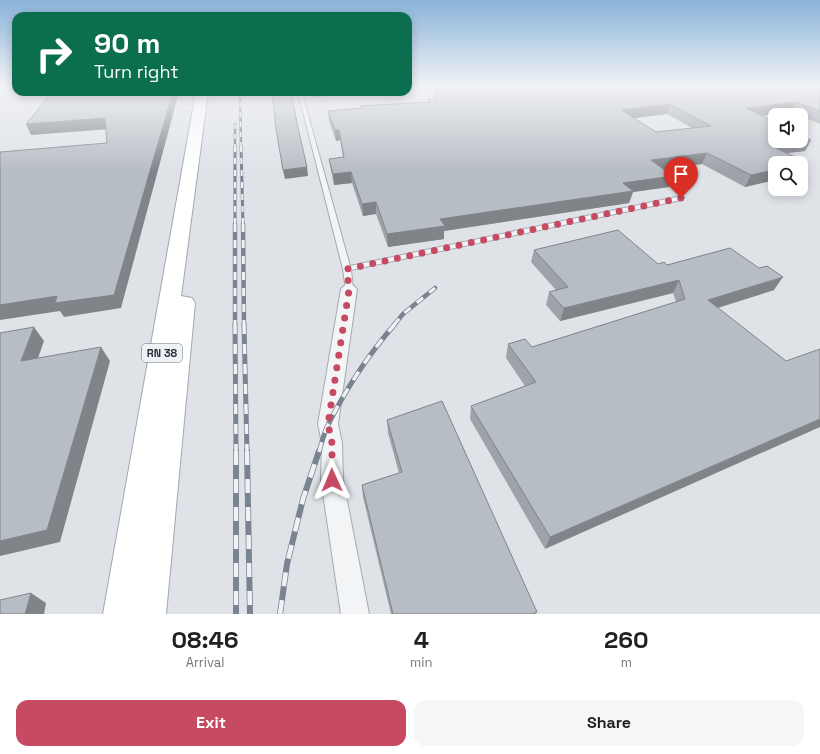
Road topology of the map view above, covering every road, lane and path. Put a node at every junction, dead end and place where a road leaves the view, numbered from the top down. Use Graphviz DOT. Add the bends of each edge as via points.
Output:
graph roads {
  1 [pos="199,114"];
  2 [pos="207,114"];
  3 [pos="306,114"];
  4 [pos="681,198"];
  5 [pos="348,279"];
  6 [pos="122,614"];
  7 [pos="147,614"];
  8 [pos="355,614"];
  1 -- 6 [label="main road, RN 38"];
  2 -- 7 [label="main road, RN 38"];
  3 -- 5 [label="lane"];
  4 -- 5 [label="lane"];
  5 -- 8 [label="street" via="328,424 332,443 332,480"];
}
